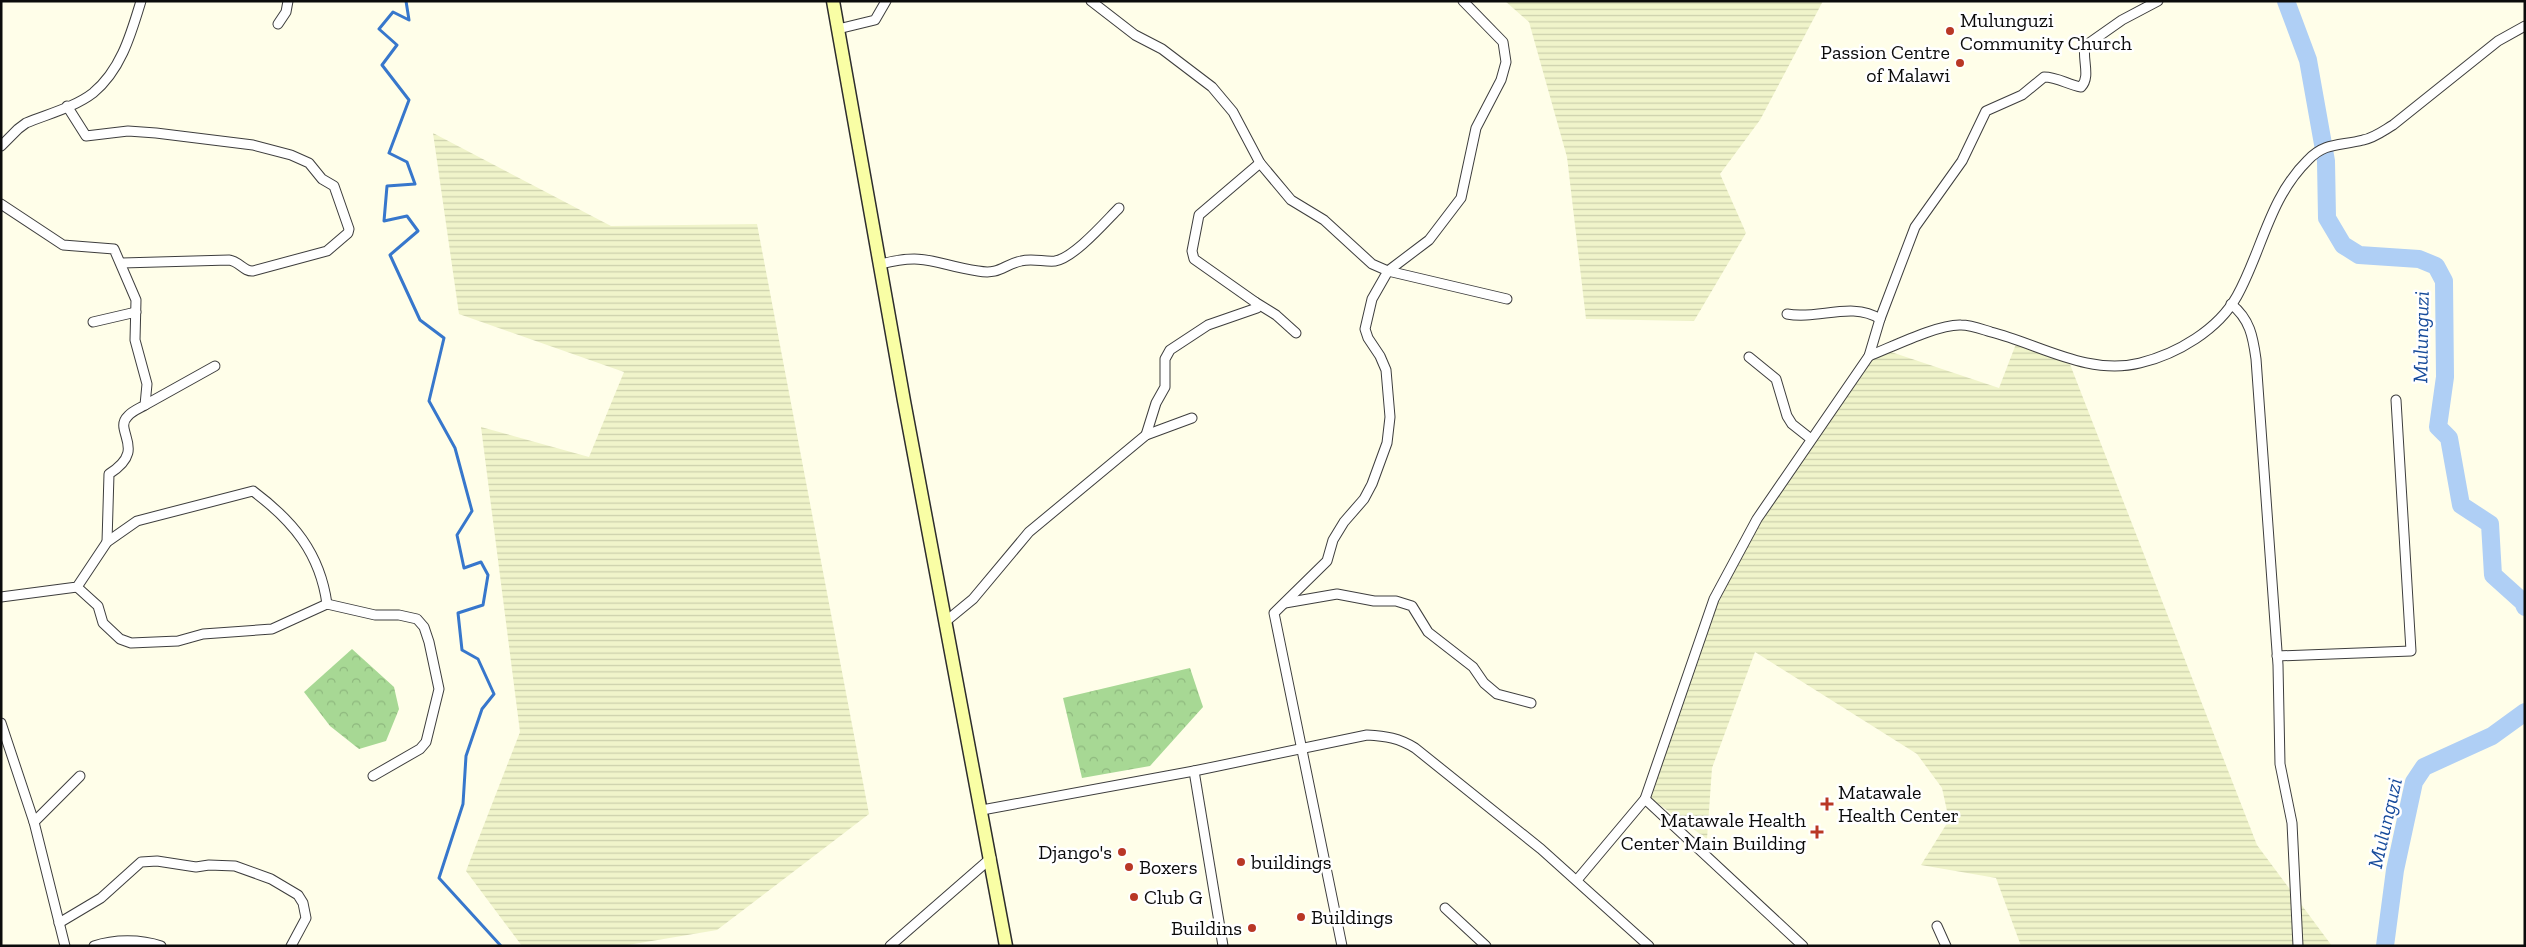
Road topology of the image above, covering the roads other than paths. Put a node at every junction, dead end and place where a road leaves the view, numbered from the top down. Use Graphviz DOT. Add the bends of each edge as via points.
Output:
graph roads {
  1 [pos="141,1"];
  2 [pos="288,1"];
  3 [pos="833,1"];
  4 [pos="886,1"];
  5 [pos="1091,1"];
  6 [pos="1463,1"];
  7 [pos="2158,1"];
  8 [pos="278,24"];
  9 [pos="2525,26"];
  10 [pos="838,29"];
  11 [pos="66,106"];
  12 [pos="1,146"];
  13 [pos="1260,163"];
  14 [pos="1,204"];
  15 [pos="1119,208"];
  16 [pos="122,263"];
  17 [pos="881,264"];
  18 [pos="1388,271"];
  19 [pos="1507,299"];
  20 [pos="1256,302"];
  21 [pos="2231,304"];
  22 [pos="136,312"];
  23 [pos="1787,314"];
  24 [pos="1880,319"];
  25 [pos="92,322"];
  26 [pos="1296,333"];
  27 [pos="1868,356"];
  28 [pos="1749,357"];
  29 [pos="215,366"];
  30 [pos="2396,400"];
  31 [pos="145,405"];
  32 [pos="1192,418"];
  33 [pos="1146,435"];
  34 [pos="1811,439"];
  35 [pos="107,542"];
  36 [pos="77,587"];
  37 [pos="1,597"];
  38 [pos="327,604"];
  39 [pos="1283,604"];
  40 [pos="945,622"];
  41 [pos="2277,656"];
  42 [pos="1531,703"];
  43 [pos="1,723"];
  44 [pos="1303,748"];
  45 [pos="1194,771"];
  46 [pos="80,776"];
  47 [pos="373,776"];
  48 [pos="1645,799"];
  49 [pos="982,810"];
  50 [pos="34,822"];
  51 [pos="991,858"];
  52 [pos="1577,880"];
  53 [pos="1445,908"];
  54 [pos="59,923"];
  55 [pos="1937,926"];
  56 [pos="65,946"];
  57 [pos="94,946"];
  58 [pos="161,946"];
  59 [pos="291,946"];
  60 [pos="890,946"];
  61 [pos="1006,946"];
  62 [pos="1223,946"];
  63 [pos="1342,946"];
  64 [pos="1486,946"];
  65 [pos="1649,946"];
  66 [pos="1804,946"];
  67 [pos="1946,946"];
  68 [pos="2298,946"];
  1 -- 11 [label="street" via="127,45 110,74 94,92"];
  2 -- 8 [label="street" via="286,12"];
  3 -- 10 [label="main road"];
  4 -- 10 [label="street" via="875,20"];
  5 -- 13 [label="street" via="1212,87 1230,107"];
  6 -- 18 [label="street" via="1503,42 1504,71 1476,128 1460,198 1429,240"];
  7 -- 24 [label="street" via="2122,20 2085,46 2086,74 2081,87 2053,76 2044,76 2022,95 1986,111 1962,161 1915,228"];
  9 -- 21 [label="street" via="2498,41 2408,114 2375,136 2324,146 2308,160 2287,184"];
  10 -- 17 [label="main road"];
  11 -- 12 [label="street" via="18,129"];
  11 -- 16 [label="street" via="86,136 128,131 156,133 253,145 292,155 309,163 322,179 334,186 348,225 348,233 327,250 249,272 234,260"];
  13 -- 18 [label="street" via="1291,200 1324,220 1372,264"];
  13 -- 20 [label="street" via="1199,215 1192,251 1194,259"];
  14 -- 16 [label="street" via="63,245 114,248"];
  15 -- 17 [label="street" via="1069,254 1054,261 1022,260 992,272 917,258"];
  16 -- 22 [label="street" via="134,295"];
  17 -- 40 [label="main road"];
  18 -- 19 [label="street"];
  18 -- 39 [label="street" via="1372,299 1365,329 1386,370 1390,417 1387,443 1372,484 1333,540 1327,561"];
  20 -- 26 [label="street"];
  20 -- 33 [label="street" via="1254,311 1208,325 1170,350 1165,359 1165,387 1156,402"];
  21 -- 27 [label="street" via="2192,342 2138,364 2107,366 2076,361 2017,338 1963,325 1937,330"];
  21 -- 41 [label="street" via="2239,310 2252,332 2256,360"];
  22 -- 25 [label="street"];
  22 -- 31 [label="street" via="135,340 147,384"];
  23 -- 24 [label="street" via="1803,316 1858,310"];
  24 -- 27 [label="street"];
  27 -- 34 [label="street"];
  28 -- 34 [label="street" via="1776,379 1787,416"];
  29 -- 31 [label="street"];
  30 -- 41 [label="street" via="2411,651"];
  31 -- 35 [label="street" via="127,416 124,429 130,450 121,465 109,474"];
  32 -- 33 [label="street"];
  33 -- 40 [label="street" via="1029,532 973,599"];
  34 -- 48 [label="street" via="1757,520 1714,599"];
  35 -- 36 [label="street"];
  35 -- 38 [label="street" via="137,521 252,491 273,505 308,548 318,564"];
  36 -- 37 [label="street"];
  36 -- 38 [label="street" via="98,606 103,623 120,639 131,643 178,641 203,634 272,629"];
  38 -- 47 [label="street" via="375,615 417,619 424,627 434,658 439,695 426,742 420,749"];
  39 -- 42 [label="street" via="1337,594 1412,606 1428,632 1473,667 1497,694"];
  39 -- 44 [label="street" via="1274,613 1274,622"];
  40 -- 49 [label="main road"];
  41 -- 68 [label="street" via="2280,764 2292,823"];
  43 -- 50 [label="street"];
  44 -- 45 [label="street"];
  44 -- 52 [label="street" via="1368,734 1400,739 1423,754"];
  44 -- 63 [label="street"];
  45 -- 49 [label="street"];
  45 -- 62 [label="street"];
  46 -- 50 [label="street"];
  48 -- 52 [label="street"];
  48 -- 66 [label="street"];
  49 -- 51 [label="main road"];
  50 -- 54 [label="street"];
  51 -- 60 [label="street"];
  51 -- 61 [label="main road"];
  52 -- 65 [label="street"];
  53 -- 64 [label="street"];
  54 -- 56 [label="street"];
  54 -- 59 [label="street" via="101,898 141,862 196,867 235,866 298,894 306,918"];
  55 -- 67 [label="street"];
  57 -- 58 [label="street" via="115,941 139,941"];
}
